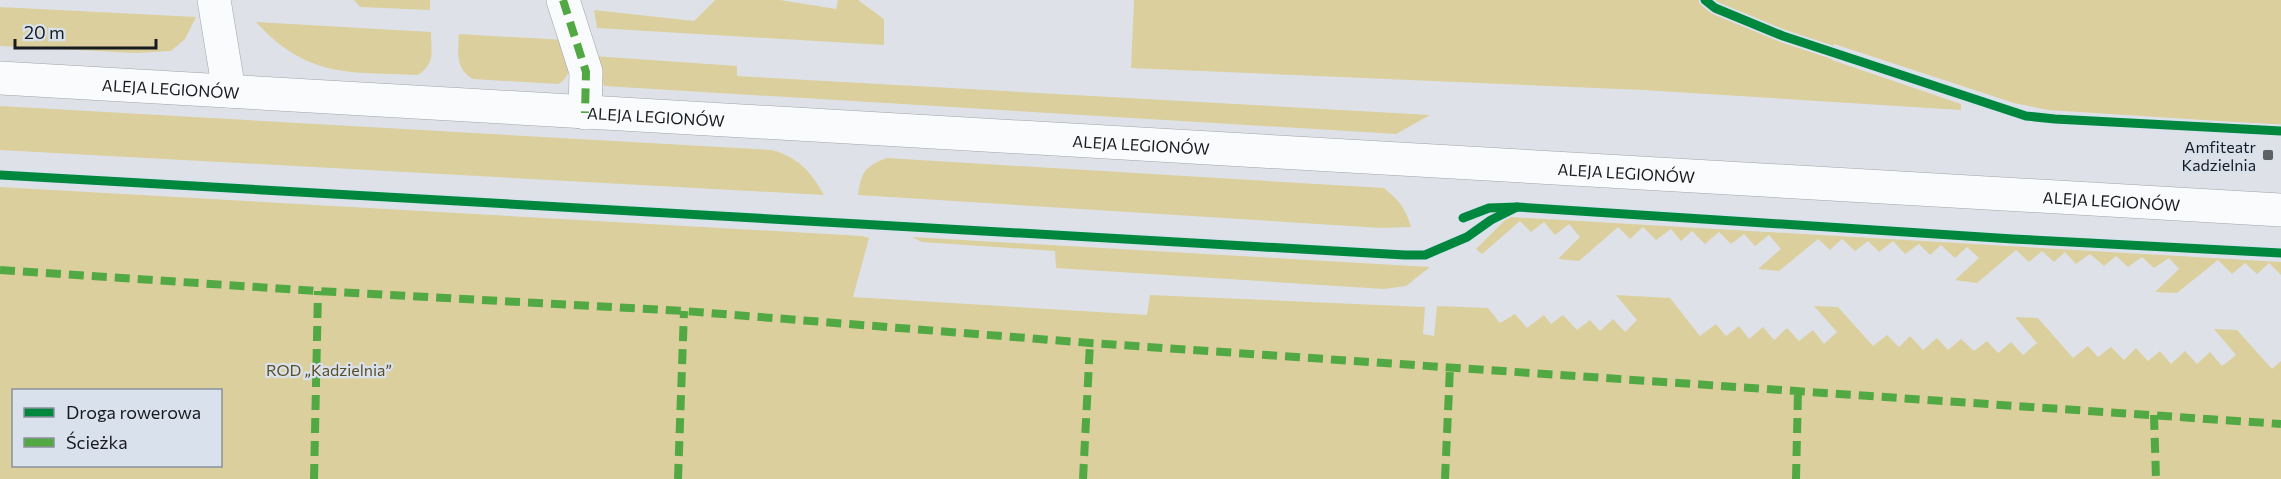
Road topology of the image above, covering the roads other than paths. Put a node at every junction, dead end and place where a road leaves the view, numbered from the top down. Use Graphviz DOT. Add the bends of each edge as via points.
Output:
graph roads {
  1 [pos="214,0"];
  2 [pos="563,0"];
  3 [pos="0,78"];
  4 [pos="229,91"];
  5 [pos="585,113"];
  6 [pos="2281,210"];
  1 -- 4 [label="street"];
  2 -- 5 [label="street" via="586,72"];
  3 -- 4 [label="street, ALEJA LEGIONÓW"];
  4 -- 5 [label="street, ALEJA LEGIONÓW"];
  5 -- 6 [label="street, ALEJA LEGIONÓW"];
}
